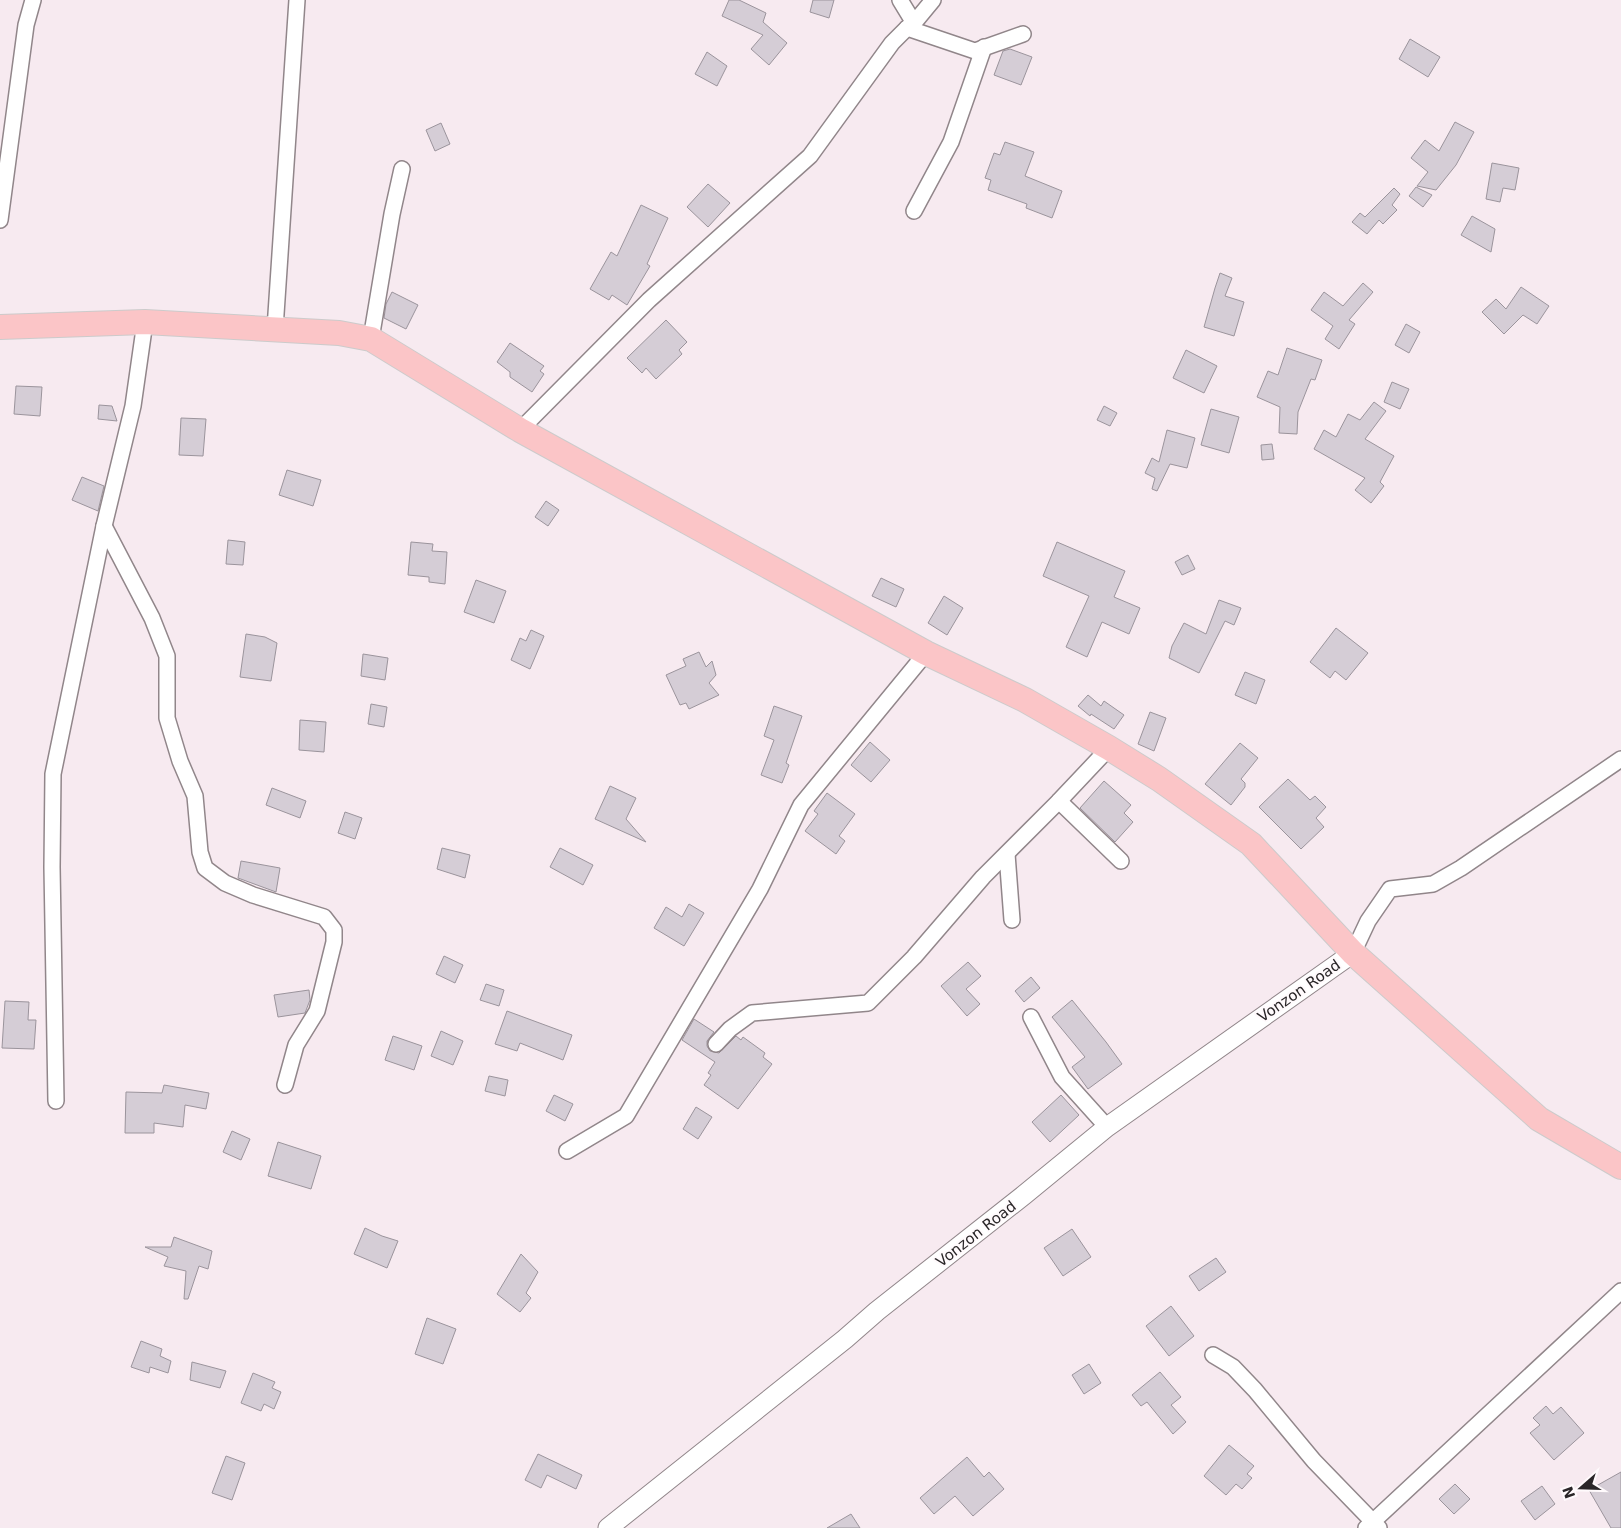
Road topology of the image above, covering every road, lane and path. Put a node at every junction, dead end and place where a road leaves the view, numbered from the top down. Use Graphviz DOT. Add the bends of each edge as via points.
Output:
graph roads {
  1 [pos="32,0"];
  2 [pos="296,0"];
  3 [pos="900,0"];
  4 [pos="933,0"];
  5 [pos="910,26"];
  6 [pos="1023,34"];
  7 [pos="984,48"];
  8 [pos="402,169"];
  9 [pos="914,211"];
  10 [pos="0,220"];
  11 [pos="145,322"];
  12 [pos="0,327"];
  13 [pos="275,328"];
  14 [pos="371,339"];
  15 [pos="520,430"];
  16 [pos="104,526"];
  17 [pos="926,653"];
  18 [pos="1109,748"];
  19 [pos="1621,759"];
  20 [pos="1059,801"];
  21 [pos="1007,854"];
  22 [pos="1122,861"];
  23 [pos="1012,920"];
  24 [pos="1353,953"];
  25 [pos="1031,1017"];
  26 [pos="716,1044"];
  27 [pos="285,1085"];
  28 [pos="56,1101"];
  29 [pos="1106,1127"];
  30 [pos="568,1151"];
  31 [pos="1621,1167"];
  32 [pos="1621,1291"];
  33 [pos="1213,1355"];
  34 [pos="1373,1526"];
  35 [pos="608,1528"];
  1 -- 10 [label="street"];
  2 -- 13 [label="street"];
  3 -- 5 [label="street"];
  4 -- 5 [label="street"];
  5 -- 7 [label="street" via="975,50"];
  5 -- 15 [label="street" via="892,43 810,156 649,300"];
  6 -- 7 [label="street"];
  7 -- 9 [label="street" via="951,142"];
  8 -- 14 [label="street"];
  11 -- 12 [label="main road"];
  11 -- 13 [label="main road"];
  11 -- 16 [label="street" via="133,406"];
  13 -- 14 [label="main road"];
  14 -- 15 [label="main road"];
  15 -- 17 [label="main road"];
  16 -- 27 [label="street" via="152,618 166,656 167,718 195,796 200,852 205,868 225,883 253,895 324,917 334,930 317,1011 296,1045"];
  16 -- 28 [label="street" via="53,774"];
  17 -- 18 [label="main road" via="1025,700"];
  17 -- 30 [label="street" via="802,804 760,890 626,1116"];
  18 -- 20 [label="street"];
  18 -- 24 [label="main road" via="1251,844"];
  19 -- 24 [label="street" via="1462,868 1433,884 1390,889 1368,921"];
  20 -- 21 [label="street"];
  20 -- 22 [label="street"];
  21 -- 23 [label="street"];
  21 -- 26 [label="street" via="982,877 914,957 868,1004 752,1013"];
  24 -- 29 [label="street, Vonzon Road"];
  24 -- 31 [label="main road" via="1539,1118"];
  25 -- 29 [label="street" via="1062,1077"];
  29 -- 35 [label="street, Vonzon Road"];
  32 -- 34 [label="street"];
  33 -- 34 [label="street" via="1233,1367 1255,1390"];
}
